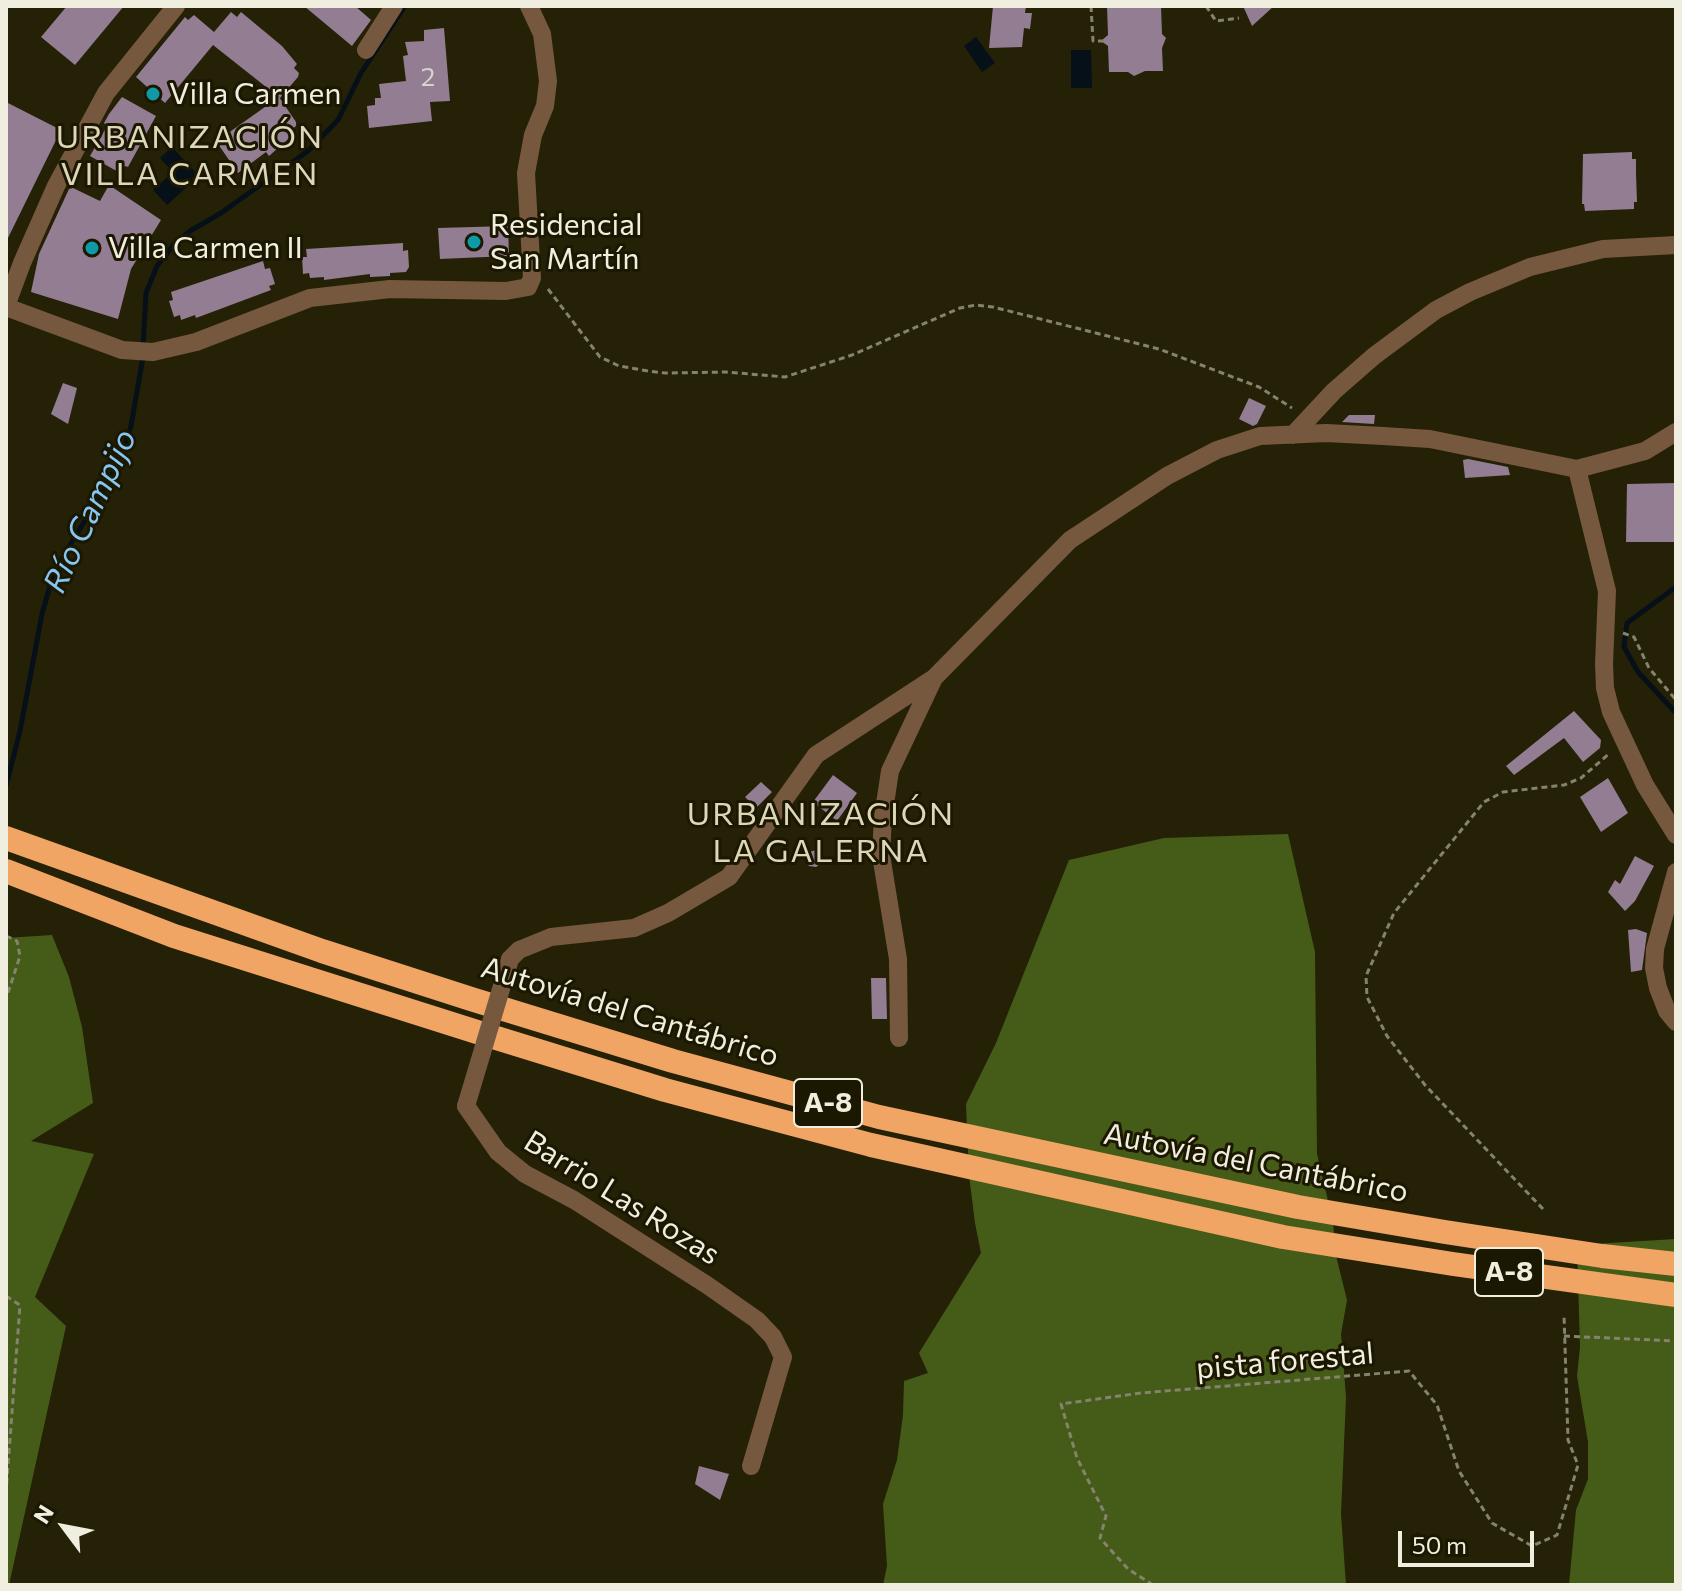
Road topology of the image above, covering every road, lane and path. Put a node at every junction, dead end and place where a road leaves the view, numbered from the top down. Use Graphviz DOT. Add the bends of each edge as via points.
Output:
graph roads {
  1 [pos="176,6"];
  2 [pos="394,6"];
  3 [pos="529,6"];
  4 [pos="1091,6"];
  5 [pos="1206,6"];
  6 [pos="1239,18"];
  7 [pos="1105,41"];
  8 [pos="366,50"];
  9 [pos="1676,245"];
  10 [pos="532,278"];
  11 [pos="6,307"];
  12 [pos="1307,419"];
  13 [pos="1676,432"];
  14 [pos="1293,435"];
  15 [pos="1577,469"];
  16 [pos="1634,637"];
  17 [pos="934,678"];
  18 [pos="1676,700"];
  19 [pos="1623,738"];
  20 [pos="1676,835"];
  21 [pos="6,838"];
  22 [pos="6,871"];
  23 [pos="1676,872"];
  24 [pos="6,936"];
  25 [pos="6,999"];
  26 [pos="1676,1022"];
  27 [pos="899,1038"];
  28 [pos="1543,1209"];
  29 [pos="1676,1264"];
  30 [pos="1676,1295"];
  31 [pos="6,1296"];
  32 [pos="1564,1314"];
  33 [pos="1564,1336"];
  34 [pos="1676,1341"];
  35 [pos="751,1466"];
  36 [pos="6,1493"];
  37 [pos="1153,1585"];
  1 -- 11 [label="street" via="106,93 56,186"];
  2 -- 8 [label="street"];
  3 -- 10 [label="street" via="542,34 548,81 526,173"];
  4 -- 7 [label="path" via="1093,41"];
  5 -- 6 [label="path" via="1216,21"];
  9 -- 12 [label="street" via="1603,249 1509,274 1406,330"];
  10 -- 11 [label="street" via="528,287 506,291 390,289 310,298 196,342 153,352 122,350"];
  10 -- 12 [label="path" via="551,291 600,357 619,366 785,377 976,305 1159,349 1259,387"];
  12 -- 14 [label="street"];
  13 -- 15 [label="street" via="1645,451"];
  14 -- 15 [label="street, Barrio Las Rozas" via="1430,439"];
  14 -- 17 [label="street, Barrio Las Rozas" via="1260,436 1217,450 1118,507 1070,540"];
  15 -- 19 [label="street" via="1607,591 1605,688"];
  16 -- 18 [label="path" via="1649,668"];
  17 -- 27 [label="street, Barrio Las Rozas" via="890,771 883,817 881,855 898,959"];
  17 -- 35 [label="street, Barrio Las Rozas, bridge" via="816,755 729,877 634,928 551,937 519,950 510,959 466,1106 498,1152 525,1174 707,1285 773,1337 783,1357"];
  19 -- 20 [label="street"];
  19 -- 28 [label="path" via="1581,778 1503,792 1484,802 1394,913 1366,976 1367,997 1387,1036 1425,1085"];
  21 -- 29 [label="highway, Autovía del Cantábrico / A-8" via="471,999 879,1117 1298,1207"];
  22 -- 30 [label="highway, Autovía del Cantábrico / A-8" via="174,936 665,1090 871,1145 1283,1237"];
  23 -- 26 [label="street" via="1654,968 1667,1011"];
  24 -- 25 [label="path" via="17,941 20,956"];
  31 -- 36 [label="path" via="20,1305"];
  32 -- 33 [label="path"];
  33 -- 34 [label="path"];
  33 -- 37 [label="path, pista forestal" via="1568,1440 1578,1465 1557,1535 1532,1546 1492,1523 1459,1471 1437,1405 1409,1371 1061,1404 1077,1458 1106,1516 1100,1538 1128,1569"];
}
